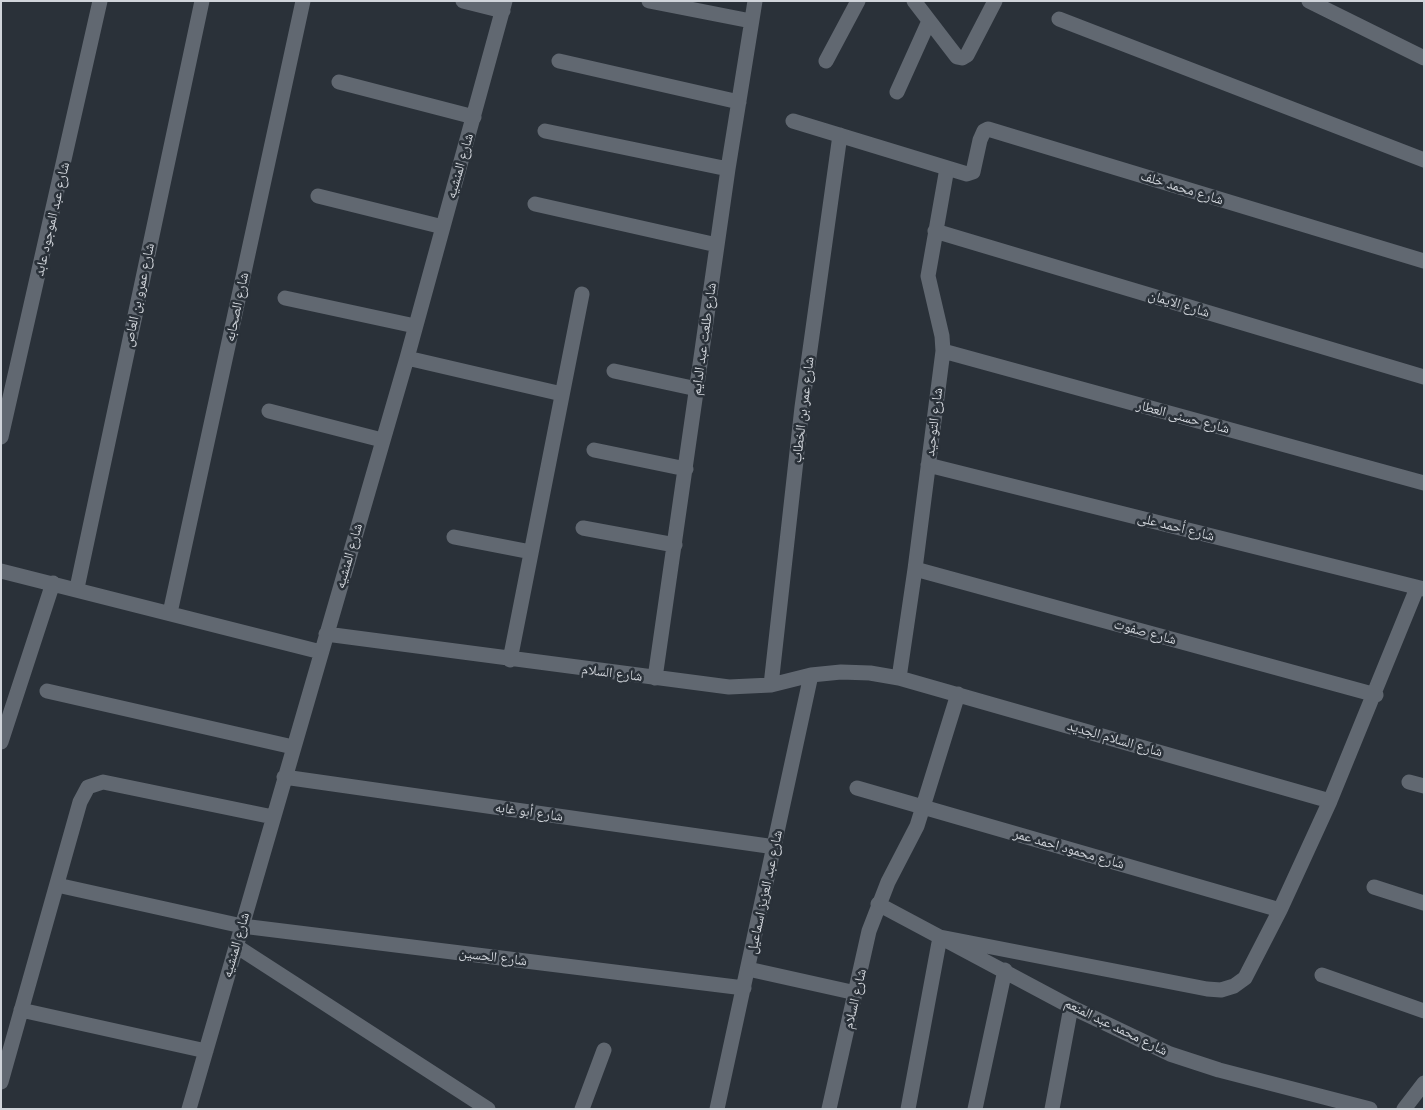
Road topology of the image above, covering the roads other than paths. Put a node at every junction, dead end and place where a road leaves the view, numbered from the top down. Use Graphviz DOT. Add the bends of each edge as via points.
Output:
graph roads {
  1 [pos="100,1"];
  2 [pos="202,1"];
  3 [pos="304,1"];
  4 [pos="462,1"];
  5 [pos="649,1"];
  6 [pos="755,1"];
  7 [pos="858,1"];
  8 [pos="914,1"];
  9 [pos="995,1"];
  10 [pos="1309,1"];
  11 [pos="504,6"];
  12 [pos="1059,19"];
  13 [pos="752,21"];
  14 [pos="929,21"];
  15 [pos="1424,58"];
  16 [pos="558,61"];
  17 [pos="826,61"];
  18 [pos="339,82"];
  19 [pos="897,92"];
  20 [pos="739,102"];
  21 [pos="474,117"];
  22 [pos="793,121"];
  23 [pos="545,131"];
  24 [pos="840,135"];
  25 [pos="1424,160"];
  26 [pos="947,168"];
  27 [pos="728,169"];
  28 [pos="318,196"];
  29 [pos="535,204"];
  30 [pos="443,227"];
  31 [pos="935,231"];
  32 [pos="717,245"];
  33 [pos="1424,261"];
  34 [pos="582,294"];
  35 [pos="285,298"];
  36 [pos="415,326"];
  37 [pos="943,351"];
  38 [pos="407,358"];
  39 [pos="614,371"];
  40 [pos="1424,377"];
  41 [pos="697,389"];
  42 [pos="562,394"];
  43 [pos="269,411"];
  44 [pos="1,437"];
  45 [pos="382,440"];
  46 [pos="594,450"];
  47 [pos="928,465"];
  48 [pos="686,469"];
  49 [pos="1424,484"];
  50 [pos="583,528"];
  51 [pos="454,537"];
  52 [pos="675,544"];
  53 [pos="531,552"];
  54 [pos="915,569"];
  55 [pos="1,571"];
  56 [pos="54,583"];
  57 [pos="77,588"];
  58 [pos="1421,589"];
  59 [pos="170,612"];
  60 [pos="326,634"];
  61 [pos="321,652"];
  62 [pos="510,660"];
  63 [pos="811,676"];
  64 [pos="655,678"];
  65 [pos="899,678"];
  66 [pos="771,685"];
  67 [pos="47,691"];
  68 [pos="958,694"];
  69 [pos="1376,695"];
  70 [pos="1,742"];
  71 [pos="293,746"];
  72 [pos="284,777"];
  73 [pos="1409,782"];
  74 [pos="1424,786"];
  75 [pos="857,788"];
  76 [pos="1330,801"];
  77 [pos="923,807"];
  78 [pos="273,817"];
  79 [pos="774,847"];
  80 [pos="57,885"];
  81 [pos="1374,887"];
  82 [pos="1424,903"];
  83 [pos="878,904"];
  84 [pos="1280,910"];
  85 [pos="242,926"];
  86 [pos="940,936"];
  87 [pos="236,946"];
  88 [pos="748,969"];
  89 [pos="1005,970"];
  90 [pos="1322,975"];
  91 [pos="744,988"];
  92 [pos="856,993"];
  93 [pos="1071,1007"];
  94 [pos="21,1010"];
  95 [pos="1424,1011"];
  96 [pos="604,1050"];
  97 [pos="206,1051"];
  98 [pos="1,1082"];
  99 [pos="1424,1083"];
  100 [pos="189,1109"];
  101 [pos="488,1109"];
  102 [pos="582,1109"];
  103 [pos="717,1109"];
  104 [pos="829,1109"];
  105 [pos="908,1109"];
  106 [pos="975,1109"];
  107 [pos="1052,1109"];
  108 [pos="1370,1109"];
  109 [pos="1404,1109"];
  1 -- 44 [label="street, شارع عبد الموجود عابد"];
  2 -- 57 [label="street, شارع عمرو بن العاص"];
  3 -- 59 [label="street, شارع الصحابه"];
  4 -- 11 [label="street"];
  5 -- 13 [label="street"];
  6 -- 13 [label="street, شارع طلعت عبد الدايم"];
  7 -- 17 [label="street"];
  8 -- 14 [label="street"];
  9 -- 14 [label="street" via="964,57 957,57"];
  10 -- 15 [label="street"];
  11 -- 21 [label="street, شارع المنشيه"];
  12 -- 25 [label="street"];
  13 -- 20 [label="street, شارع طلعت عبد الدايم"];
  14 -- 19 [label="street"];
  16 -- 20 [label="street"];
  18 -- 21 [label="street"];
  20 -- 27 [label="street, شارع طلعت عبد الدايم"];
  21 -- 30 [label="street, شارع المنشيه"];
  22 -- 24 [label="street"];
  23 -- 27 [label="street"];
  24 -- 26 [label="street"];
  24 -- 66 [label="street, شارع عمر بن الخطاب" via="802,407"];
  26 -- 31 [label="street, شارع التوحيد"];
  26 -- 33 [label="street, شارع محمد خلف" via="972,173 984,131 988,129"];
  27 -- 32 [label="street, شارع طلعت عبد الدايم"];
  28 -- 30 [label="street"];
  29 -- 32 [label="street"];
  30 -- 36 [label="street, شارع المنشيه"];
  31 -- 37 [label="street, شارع التوحيد" via="928,276"];
  31 -- 40 [label="street, شارع الايمان"];
  32 -- 41 [label="street, شارع طلعت عبد الدايم"];
  34 -- 42 [label="street"];
  35 -- 36 [label="street"];
  36 -- 38 [label="street, شارع المنشيه"];
  37 -- 47 [label="street, شارع التوحيد"];
  37 -- 49 [label="street, شارع حسنى العطار"];
  38 -- 42 [label="street"];
  38 -- 45 [label="street, شارع المنشيه"];
  39 -- 41 [label="street"];
  41 -- 48 [label="street, شارع طلعت عبد الدايم"];
  42 -- 53 [label="street"];
  43 -- 45 [label="street"];
  45 -- 60 [label="street, شارع المنشيه"];
  46 -- 48 [label="street"];
  47 -- 54 [label="street, شارع التوحيد"];
  47 -- 58 [label="street, شارع أحمد على"];
  48 -- 52 [label="street, شارع طلعت عبد الدايم"];
  50 -- 52 [label="street"];
  51 -- 53 [label="street"];
  52 -- 64 [label="street, شارع طلعت عبد الدايم"];
  53 -- 62 [label="street"];
  54 -- 65 [label="street, شارع التوحيد"];
  54 -- 69 [label="street, شارع صفوت"];
  55 -- 56 [label="street"];
  56 -- 57 [label="street"];
  56 -- 70 [label="street"];
  57 -- 59 [label="street"];
  58 -- 69 [label="street"];
  59 -- 61 [label="street"];
  60 -- 61 [label="street, شارع المنشيه"];
  60 -- 62 [label="street, شارع السلام"];
  61 -- 71 [label="street, شارع المنشيه"];
  62 -- 64 [label="street, شارع السلام"];
  63 -- 65 [label="street, شارع السلام" via="860,673"];
  63 -- 66 [label="street, شارع السلام"];
  63 -- 79 [label="street, شارع عبد العزيز اسماعيل"];
  64 -- 66 [label="street, شارع السلام" via="729,687"];
  65 -- 68 [label="street, شارع السلام الجديد"];
  67 -- 71 [label="street"];
  68 -- 76 [label="street, شارع السلام الجديد"];
  68 -- 77 [label="street, شارع السلام"];
  69 -- 76 [label="street"];
  71 -- 72 [label="street, شارع المنشيه"];
  72 -- 78 [label="street, شارع المنشيه"];
  72 -- 79 [label="street, شارع أبو غابه"];
  73 -- 74 [label="street"];
  75 -- 77 [label="street, شارع محمود احمد عمر"];
  76 -- 84 [label="street"];
  77 -- 83 [label="street, شارع السلام" via="917,826"];
  77 -- 84 [label="street, شارع محمود احمد عمر"];
  78 -- 80 [label="street" via="104,782 88,787 80,802"];
  78 -- 85 [label="street, شارع المنشيه"];
  79 -- 88 [label="street, شارع عبد العزيز اسماعيل"];
  80 -- 85 [label="street, شارع الحسين"];
  80 -- 94 [label="street"];
  81 -- 82 [label="street"];
  83 -- 86 [label="street, شارع محمد عبد المنعم"];
  83 -- 92 [label="street, شارع السلام"];
  84 -- 86 [label="street" via="1245,978 1221,990 1207,990"];
  85 -- 87 [label="street, شارع المنشيه"];
  85 -- 91 [label="street, شارع الحسين"];
  86 -- 89 [label="street, شارع محمد عبد المنعم"];
  86 -- 105 [label="street"];
  87 -- 97 [label="street, شارع المنشيه"];
  87 -- 101 [label="street"];
  88 -- 91 [label="street, شارع عبد العزيز اسماعيل"];
  88 -- 92 [label="street"];
  89 -- 93 [label="street, شارع محمد عبد المنعم"];
  89 -- 106 [label="street"];
  90 -- 95 [label="street"];
  91 -- 103 [label="street, شارع عبد العزيز اسماعيل"];
  92 -- 104 [label="street, شارع السلام"];
  93 -- 107 [label="street"];
  93 -- 108 [label="street, شارع محمد عبد المنعم" via="1194,1062"];
  94 -- 97 [label="street"];
  94 -- 98 [label="street"];
  96 -- 102 [label="street"];
  97 -- 100 [label="street, شارع المنشيه"];
  99 -- 109 [label="street"];
}
